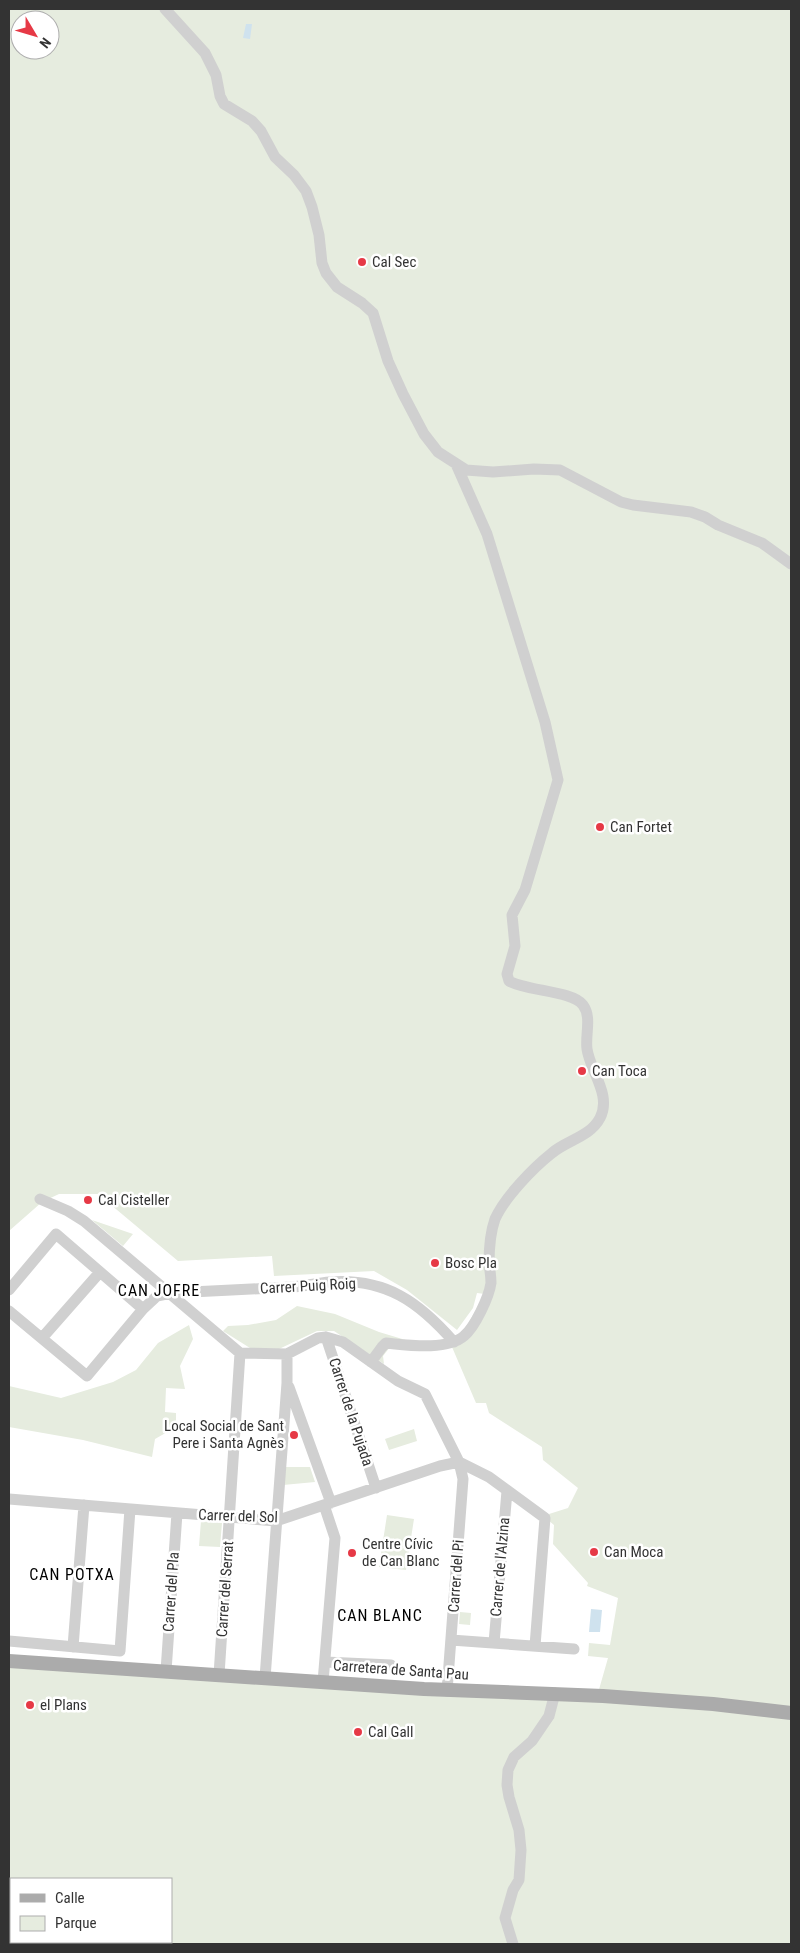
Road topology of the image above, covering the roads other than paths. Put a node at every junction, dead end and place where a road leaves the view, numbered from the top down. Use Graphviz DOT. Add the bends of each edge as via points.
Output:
graph roads {
  1 [pos="165,9"];
  2 [pos="456,464"];
  3 [pos="791,564"];
  4 [pos="40,1200"];
  5 [pos="100,1272"];
  6 [pos="9,1290"];
  7 [pos="171,1294"];
  8 [pos="143,1309"];
  9 [pos="9,1311"];
  10 [pos="326,1337"];
  11 [pos="42,1338"];
  12 [pos="454,1342"];
  13 [pos="240,1353"];
  14 [pos="287,1354"];
  15 [pos="372,1362"];
  16 [pos="287,1383"];
  17 [pos="459,1462"];
  18 [pos="376,1488"];
  19 [pos="507,1492"];
  20 [pos="9,1499"];
  21 [pos="327,1504"];
  22 [pos="84,1505"];
  23 [pos="130,1509"];
  24 [pos="177,1513"];
  25 [pos="230,1517"];
  26 [pos="276,1521"];
  27 [pos="451,1640"];
  28 [pos="9,1641"];
  29 [pos="494,1643"];
  30 [pos="535,1646"];
  31 [pos="73,1647"];
  32 [pos="574,1649"];
  33 [pos="9,1661"];
  34 [pos="325,1662"];
  35 [pos="391,1666"];
  36 [pos="166,1672"];
  37 [pos="219,1675"];
  38 [pos="265,1678"];
  39 [pos="323,1682"];
  40 [pos="447,1691"];
  41 [pos="555,1693"];
  42 [pos="791,1713"];
  43 [pos="513,1944"];
  1 -- 2 [label="street" via="205,53 216,75 224,104 252,121 275,157 306,191 320,235 326,273 337,287 373,313 402,394 424,434 438,452"];
  2 -- 3 [label="street" via="466,470 481,472 560,470 621,502 705,517 762,543"];
  2 -- 12 [label="street" via="487,534 545,722 558,780 525,890 512,915 515,946 507,974 509,981 518,986 582,1002 588,1012 587,1050 600,1083 603,1101 601,1117 588,1132 552,1152 506,1201 490,1240 491,1283 480,1313 464,1337"];
  4 -- 7 [label="street" via="84,1221"];
  5 -- 6 [label="street" via="56,1234"];
  5 -- 8 [label="street"];
  5 -- 11 [label="street"];
  7 -- 8 [label="street, Carrer Puig Roig" via="157,1296"];
  7 -- 12 [label="street, Carrer Puig Roig" via="366,1282 402,1295 433,1318"];
  7 -- 13 [label="street"];
  8 -- 11 [label="street, Carrer Puig Roig" via="87,1376"];
  9 -- 11 [label="street"];
  10 -- 14 [label="street"];
  10 -- 15 [label="street, Carrer del Pi" via="343,1342"];
  10 -- 18 [label="street, Carrer de la Pujada"];
  12 -- 15 [label="street" via="434,1346 386,1343"];
  13 -- 14 [label="street"];
  13 -- 25 [label="street, Carrer del Serrat"];
  14 -- 16 [label="street"];
  15 -- 17 [label="street, Carrer del Pi" via="398,1381 425,1394"];
  16 -- 21 [label="street"];
  16 -- 26 [label="street"];
  17 -- 18 [label="street, Carrer del Sol"];
  17 -- 19 [label="street" via="489,1477"];
  17 -- 27 [label="street, Carrer del Pi" via="463,1479"];
  18 -- 21 [label="street, Carrer del Sol"];
  19 -- 29 [label="street, Carrer de l'Alzina"];
  19 -- 30 [label="street" via="545,1518"];
  20 -- 22 [label="street, Carrer del Sol"];
  21 -- 26 [label="street, Carrer del Sol"];
  21 -- 34 [label="street" via="335,1538"];
  22 -- 23 [label="street, Carrer del Sol"];
  22 -- 31 [label="street"];
  23 -- 24 [label="street, Carrer del Sol"];
  23 -- 31 [label="street" via="120,1651"];
  24 -- 25 [label="street, Carrer del Sol"];
  24 -- 36 [label="street, Carrer del Pla"];
  25 -- 26 [label="street, Carrer del Sol"];
  25 -- 37 [label="street, Carrer del Serrat"];
  26 -- 38 [label="street"];
  27 -- 29 [label="street"];
  27 -- 40 [label="street, Carrer del Pi"];
  28 -- 31 [label="street"];
  29 -- 30 [label="street"];
  30 -- 32 [label="street"];
  33 -- 36 [label="main road, Carretera de Santa Pau"];
  34 -- 35 [label="street"];
  34 -- 39 [label="street"];
  36 -- 37 [label="main road, Carretera de Santa Pau"];
  37 -- 38 [label="main road, Carretera de Santa Pau"];
  38 -- 39 [label="main road, Carretera de Santa Pau"];
  39 -- 40 [label="main road, Carretera de Santa Pau"];
  40 -- 41 [label="main road, Carretera de Santa Pau"];
  41 -- 42 [label="main road, Carretera de Santa Pau"];
  41 -- 43 [label="street" via="549,1716 532,1741 514,1757 508,1770 508,1791 521,1850 519,1880 505,1918"];
}
